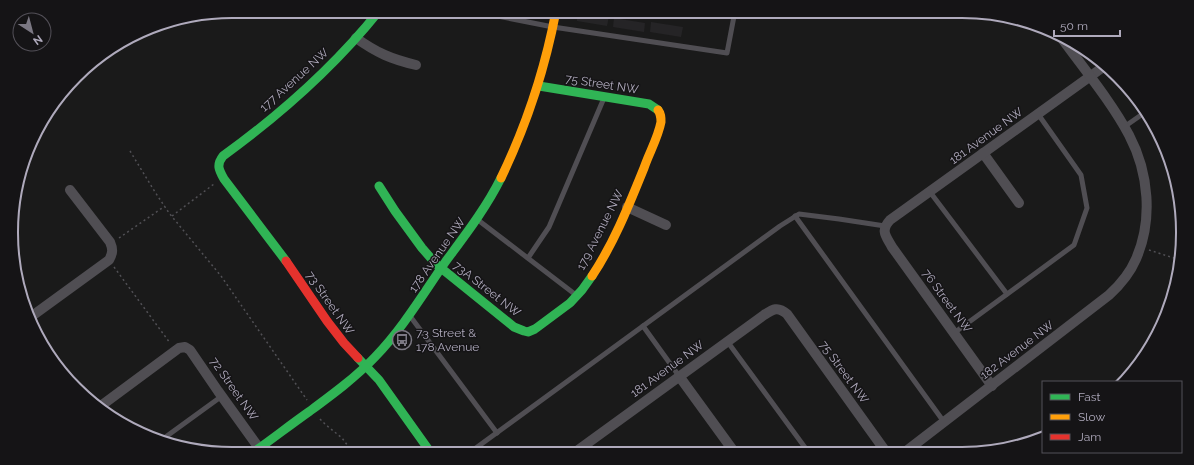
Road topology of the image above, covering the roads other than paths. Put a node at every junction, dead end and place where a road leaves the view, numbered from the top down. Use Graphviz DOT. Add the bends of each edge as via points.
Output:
graph roads {
  1 [pos="373,18"];
  2 [pos="510,18"];
  3 [pos="555,18"];
  4 [pos="734,18"];
  5 [pos="553,26"];
  6 [pos="356,38"];
  7 [pos="1068,46"];
  8 [pos="416,65"];
  9 [pos="1101,69"];
  10 [pos="1090,77"];
  11 [pos="539,86"];
  12 [pos="604,97"];
  13 [pos="659,112"];
  14 [pos="1038,114"];
  15 [pos="1141,115"];
  16 [pos="1124,127"];
  17 [pos="983,153"];
  18 [pos="218,161"];
  19 [pos="379,186"];
  20 [pos="70,190"];
  21 [pos="930,192"];
  22 [pos="1020,203"];
  23 [pos="627,207"];
  24 [pos="795,216"];
  25 [pos="477,220"];
  26 [pos="666,225"];
  27 [pos="884,228"];
  28 [pos="528,258"];
  29 [pos="441,269"];
  30 [pos="1007,294"];
  31 [pos="576,295"];
  32 [pos="778,309"];
  33 [pos="34,315"];
  34 [pos="410,315"];
  35 [pos="643,326"];
  36 [pos="523,332"];
  37 [pos="954,333"];
  38 [pos="727,341"];
  39 [pos="365,367"];
  40 [pos="679,376"];
  41 [pos="992,386"];
  42 [pos="222,396"];
  43 [pos="103,404"];
  44 [pos="944,422"];
  45 [pos="497,433"];
  46 [pos="166,437"];
  47 [pos="253,447"];
  48 [pos="261,447"];
  49 [pos="426,447"];
  50 [pos="477,447"];
  51 [pos="586,447"];
  52 [pos="731,447"];
  53 [pos="804,447"];
  54 [pos="882,447"];
  55 [pos="912,447"];
  1 -- 6 [label="street, 177 Avenue NW"];
  2 -- 5 [label="lane"];
  3 -- 5 [label="street, 178 Avenue NW"];
  4 -- 5 [label="lane" via="727,53"];
  5 -- 11 [label="street, 178 Avenue NW"];
  6 -- 8 [label="street" via="376,52 397,61"];
  6 -- 18 [label="street, 177 Avenue NW" via="296,98"];
  7 -- 10 [label="street, 182 Avenue NW"];
  9 -- 10 [label="street, 181 Avenue NW"];
  10 -- 14 [label="street, 181 Avenue NW"];
  10 -- 16 [label="street, 182 Avenue NW"];
  11 -- 12 [label="street, 75 Street NW"];
  11 -- 25 [label="street, 178 Avenue NW" via="506,168"];
  12 -- 13 [label="street, 75 Street NW" via="649,104"];
  12 -- 28 [label="lane" via="549,227"];
  13 -- 23 [label="street, 179 Avenue NW" via="661,117 658,131"];
  14 -- 17 [label="street, 181 Avenue NW"];
  14 -- 30 [label="lane" via="1081,175 1087,208 1074,246"];
  15 -- 16 [label="lane"];
  16 -- 41 [label="street, 182 Avenue NW" via="1138,154 1147,198 1146,220 1136,259 1128,274 1109,295"];
  17 -- 21 [label="street, 181 Avenue NW"];
  17 -- 22 [label="street"];
  18 -- 39 [label="street, 73 Street NW" via="223,177 292,269 339,338"];
  19 -- 29 [label="street, 73A Street NW" via="413,235"];
  20 -- 33 [label="street" via="111,252"];
  21 -- 27 [label="street, 181 Avenue NW" via="890,220"];
  21 -- 30 [label="lane"];
  23 -- 26 [label="street"];
  23 -- 31 [label="street, 179 Avenue NW" via="600,262"];
  24 -- 27 [label="lane" via="799,214 839,219"];
  24 -- 35 [label="lane"];
  24 -- 44 [label="lane"];
  25 -- 28 [label="lane"];
  25 -- 29 [label="street, 178 Avenue NW"];
  27 -- 37 [label="street, 76 Street NW" via="892,246"];
  28 -- 31 [label="lane"];
  29 -- 34 [label="street, 178 Avenue NW"];
  29 -- 36 [label="street, 73A Street NW"];
  30 -- 37 [label="lane"];
  31 -- 36 [label="street, 179 Avenue NW" via="563,309 532,331"];
  32 -- 38 [label="street, 181 Avenue NW" via="764,315"];
  32 -- 54 [label="street, 75 Street NW" via="787,314"];
  34 -- 39 [label="street, 178 Avenue NW" via="387,346"];
  34 -- 45 [label="lane"];
  35 -- 40 [label="lane"];
  35 -- 45 [label="lane"];
  37 -- 41 [label="street, 76 Street NW"];
  38 -- 40 [label="street, 181 Avenue NW"];
  38 -- 53 [label="lane"];
  39 -- 48 [label="street, 178 Avenue NW" via="340,390"];
  39 -- 49 [label="street, 73 Street NW" via="378,380"];
  40 -- 51 [label="street, 181 Avenue NW"];
  40 -- 52 [label="street"];
  41 -- 44 [label="street, 182 Avenue NW"];
  42 -- 43 [label="street, 72 Street NW" via="190,350 180,349"];
  42 -- 46 [label="lane"];
  42 -- 47 [label="street, 72 Street NW"];
  44 -- 55 [label="street, 182 Avenue NW"];
  45 -- 50 [label="lane"];
}
